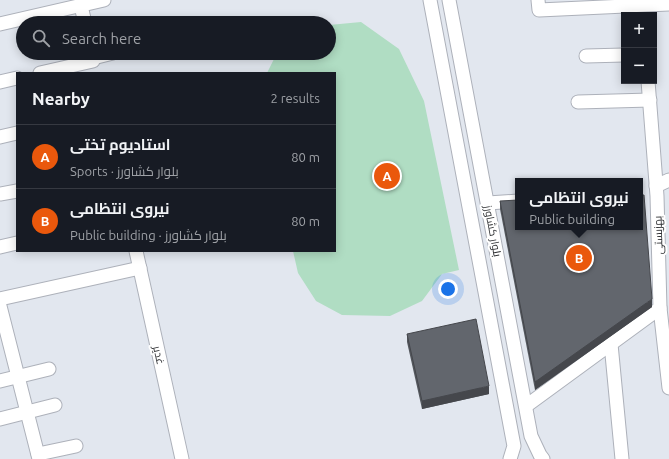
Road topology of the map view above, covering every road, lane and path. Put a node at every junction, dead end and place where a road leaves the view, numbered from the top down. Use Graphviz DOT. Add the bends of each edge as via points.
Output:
graph roads {
  1 [pos="104,0"];
  2 [pos="430,0"];
  3 [pos="449,0"];
  4 [pos="538,0"];
  5 [pos="588,4"];
  6 [pos="669,4"];
  7 [pos="81,6"];
  8 [pos="643,7"];
  9 [pos="36,16"];
  10 [pos="83,16"];
  11 [pos="16,20"];
  12 [pos="0,24"];
  13 [pos="621,55"];
  14 [pos="586,56"];
  15 [pos="93,61"];
  16 [pos="44,72"];
  17 [pos="16,78"];
  18 [pos="0,82"];
  19 [pos="648,84"];
  20 [pos="650,100"];
  21 [pos="578,102"];
  22 [pos="470,106"];
  23 [pos="451,109"];
  24 [pos="16,133"];
  25 [pos="0,137"];
  26 [pos="669,180"];
  27 [pos="16,191"];
  28 [pos="653,193"];
  29 [pos="0,194"];
  30 [pos="515,201"];
  31 [pos="488,202"];
  32 [pos="16,243"];
  33 [pos="0,247"];
  34 [pos="136,252"];
  35 [pos="140,268"];
  36 [pos="664,285"];
  37 [pos="0,300"];
  38 [pos="0,306"];
  39 [pos="660,308"];
  40 [pos="513,336"];
  41 [pos="494,338"];
  42 [pos="610,344"];
  43 [pos="49,369"];
  44 [pos="18,377"];
  45 [pos="0,382"];
  46 [pos="669,388"];
  47 [pos="55,405"];
  48 [pos="526,406"];
  49 [pos="27,413"];
  50 [pos="0,419"];
  51 [pos="76,446"];
  52 [pos="39,456"];
  53 [pos="182,459"];
  54 [pos="510,459"];
  55 [pos="543,459"];
  56 [pos="622,459"];
  1 -- 7 [label="street"];
  2 -- 23 [label="street, بلوار کشاورز"];
  3 -- 22 [label="street, بلوار کشاورز"];
  4 -- 5 [label="street" via="539,10"];
  5 -- 8 [label="street"];
  6 -- 8 [label="street"];
  7 -- 9 [label="street"];
  7 -- 10 [label="street"];
  11 -- 12 [label="street"];
  13 -- 14 [label="street"];
  15 -- 16 [label="street"];
  17 -- 18 [label="street"];
  19 -- 20 [label="street, بهزیستی"];
  20 -- 21 [label="street"];
  20 -- 28 [label="street, بهزیستی"];
  22 -- 23 [label="street"];
  22 -- 31 [label="street, بلوار کشاورز"];
  23 -- 41 [label="street, بلوار کشاورز"];
  24 -- 25 [label="street"];
  26 -- 28 [label="street"];
  27 -- 29 [label="street"];
  28 -- 36 [label="street, بهزیستی"];
  30 -- 31 [label="street"];
  31 -- 40 [label="street, بلوار کشاورز"];
  32 -- 33 [label="street"];
  34 -- 35 [label="street, غدیر"];
  35 -- 37 [label="street"];
  35 -- 53 [label="street, غدیر"];
  36 -- 39 [label="street, بهزیستی"];
  38 -- 44 [label="street"];
  39 -- 42 [label="street"];
  39 -- 46 [label="street, بهزیستی"];
  40 -- 41 [label="street"];
  40 -- 48 [label="street, بلوار کشاورز"];
  41 -- 54 [label="street, بلوار کشاورز" via="514,446"];
  42 -- 48 [label="street"];
  42 -- 56 [label="street"];
  43 -- 44 [label="street"];
  44 -- 45 [label="street"];
  44 -- 49 [label="street"];
  47 -- 49 [label="street"];
  48 -- 55 [label="street, بلوار کشاورز" via="531,436"];
  49 -- 50 [label="street"];
  49 -- 52 [label="street"];
  51 -- 52 [label="street"];
}
